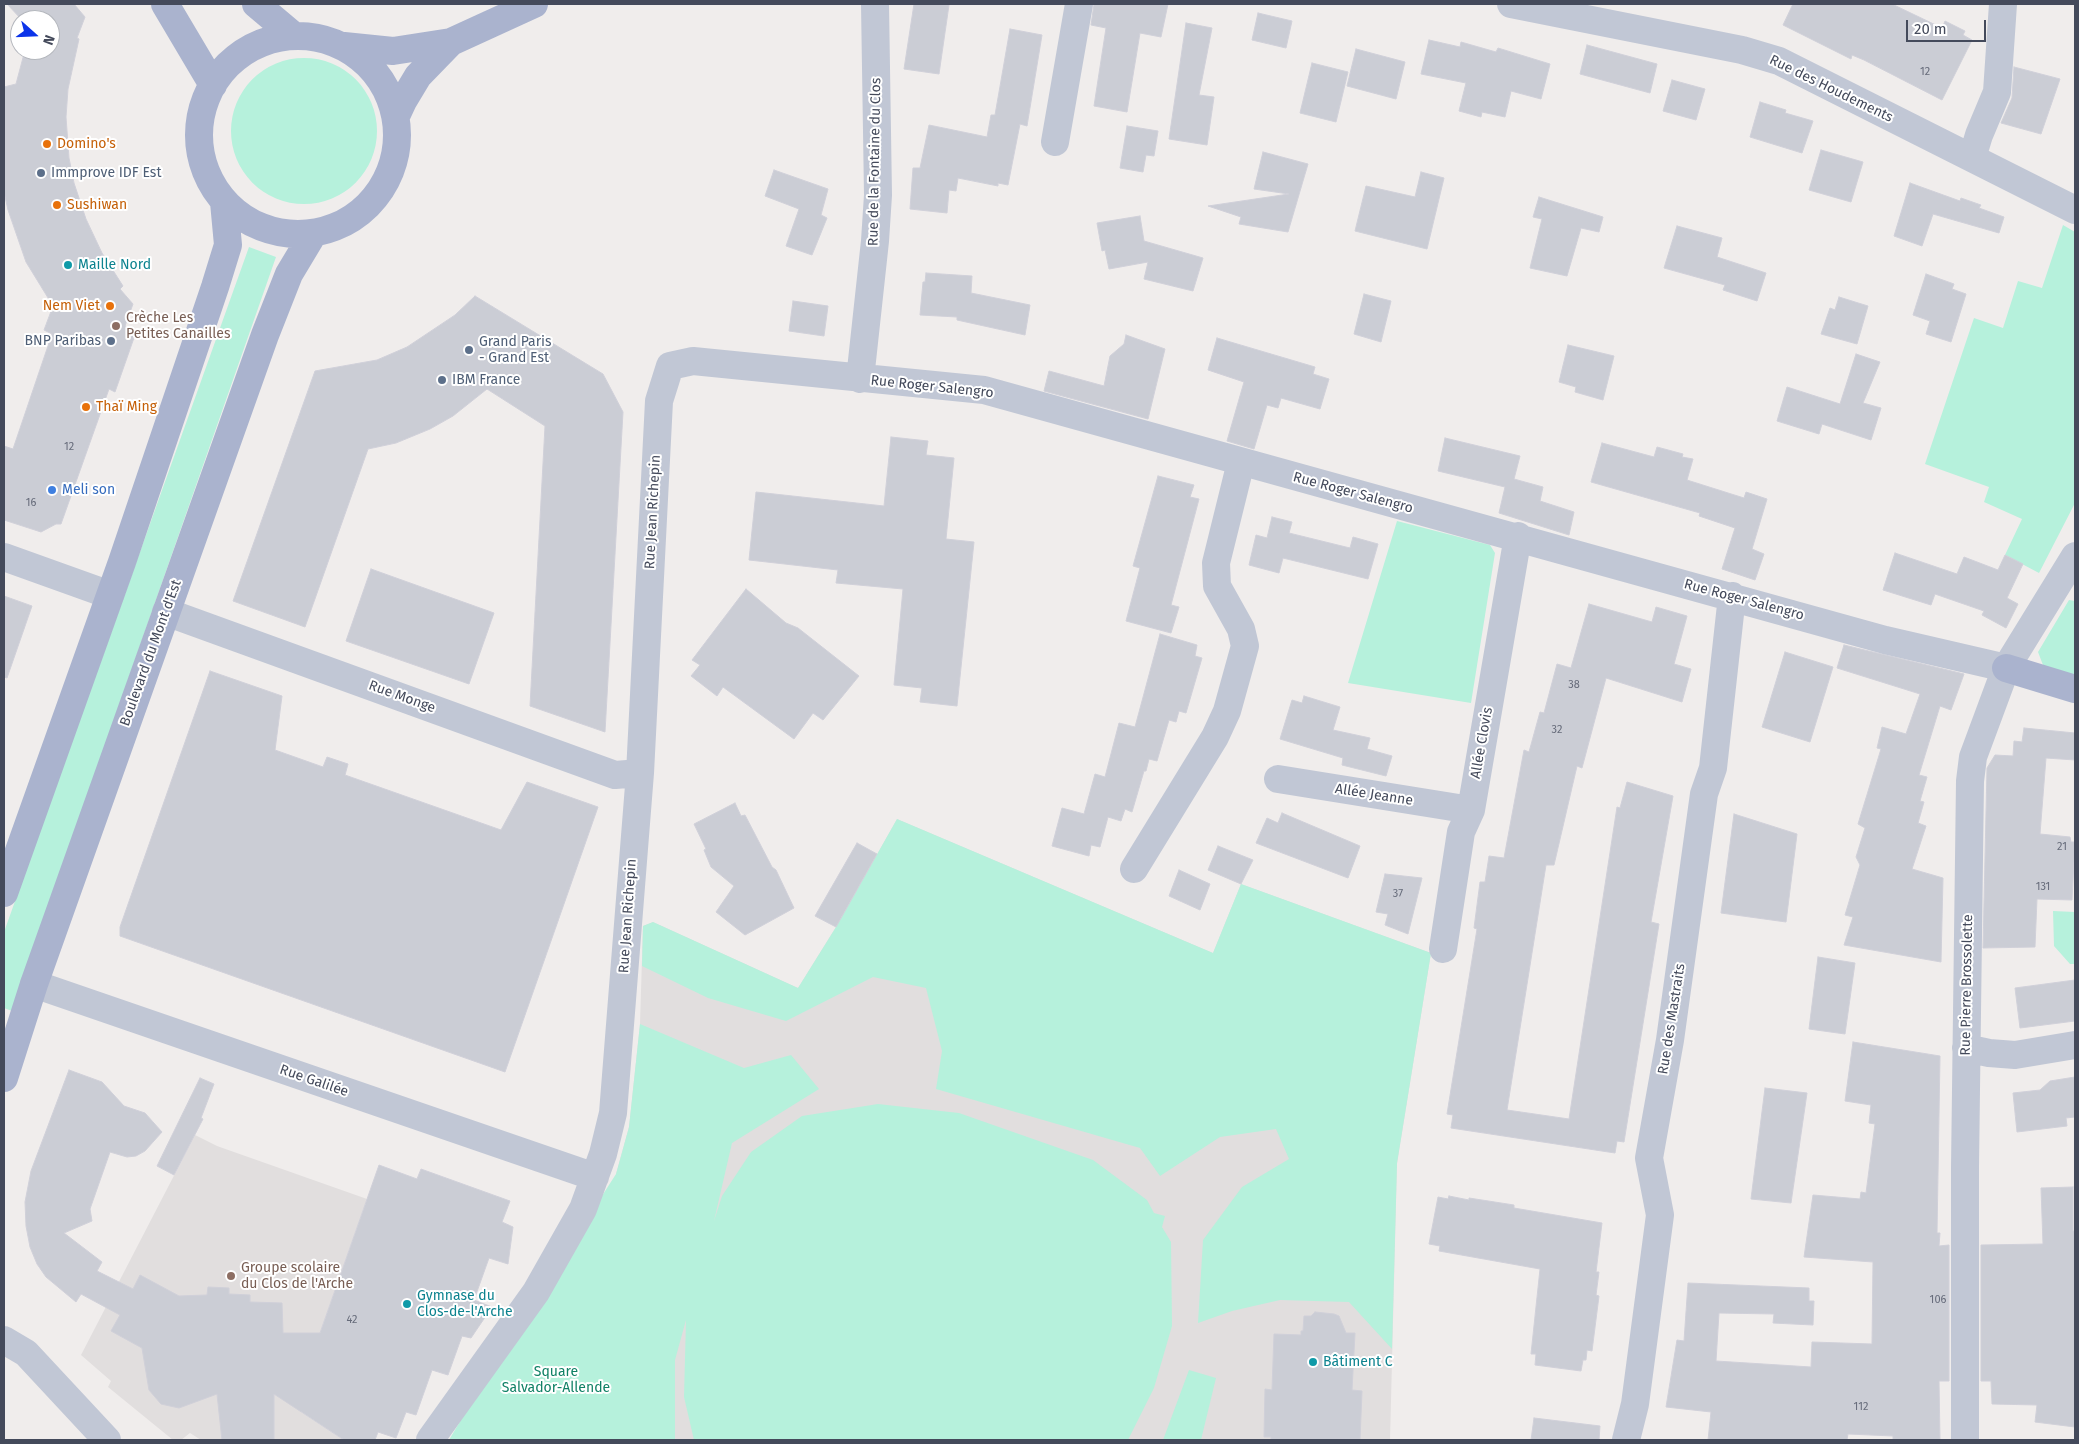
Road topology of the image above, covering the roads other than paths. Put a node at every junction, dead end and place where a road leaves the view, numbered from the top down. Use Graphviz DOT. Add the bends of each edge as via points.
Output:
graph roads {
  1 [pos="165,4"];
  2 [pos="256,4"];
  3 [pos="534,4"];
  4 [pos="875,4"];
  5 [pos="1079,4"];
  6 [pos="1511,4"];
  7 [pos="2002,4"];
  8 [pos="294,36"];
  9 [pos="451,42"];
  10 [pos="342,46"];
  11 [pos="213,85"];
  12 [pos="396,116"];
  13 [pos="1055,142"];
  14 [pos="1972,158"];
  15 [pos="224,202"];
  16 [pos="2075,210"];
  17 [pos="313,234"];
  18 [pos="693,361"];
  19 [pos="860,379"];
  20 [pos="1241,462"];
  21 [pos="1518,536"];
  22 [pos="2075,556"];
  23 [pos="4,557"];
  24 [pos="110,595"];
  25 [pos="1732,596"];
  26 [pos="166,612"];
  27 [pos="2006,668"];
  28 [pos="2075,689"];
  29 [pos="640,773"];
  30 [pos="1278,779"];
  31 [pos="1471,810"];
  32 [pos="1134,869"];
  33 [pos="4,893"];
  34 [pos="1443,949"];
  35 [pos="34,984"];
  36 [pos="2075,1045"];
  37 [pos="1966,1048"];
  38 [pos="4,1078"];
  39 [pos="595,1178"];
  40 [pos="4,1340"];
  41 [pos="107,1440"];
  42 [pos="430,1440"];
  43 [pos="1626,1440"];
  44 [pos="1965,1440"];
  1 -- 11 [label="main road"];
  2 -- 8 [label="main road"];
  3 -- 9 [label="main road"];
  4 -- 19 [label="street, Rue de la Fontaine du Clos" via="878,195"];
  5 -- 13 [label="street"];
  6 -- 14 [label="street, Rue des Houdements" via="1742,50 1779,61"];
  7 -- 14 [label="street" via="1997,92"];
  8 -- 10 [label="main road" via="319,38"];
  8 -- 11 [label="main road" via="262,42 234,60"];
  9 -- 10 [label="main road" via="393,51"];
  9 -- 12 [label="main road" via="418,76"];
  10 -- 12 [label="main road" via="368,64 386,88"];
  11 -- 15 [label="main road" via="201,114 199,145 208,176"];
  12 -- 17 [label="main road" via="397,148 388,179 369,205 344,224"];
  14 -- 16 [label="street, Rue des Houdements"];
  15 -- 17 [label="main road" via="250,222 281,234"];
  15 -- 24 [label="main road" via="228,245"];
  17 -- 26 [label="main road, Boulevard du Mont d'Est" via="289,274"];
  18 -- 19 [label="street, Rue Roger Salengro"];
  18 -- 29 [label="street, Rue Jean Richepin" via="670,366 659,402"];
  19 -- 20 [label="street, Rue Roger Salengro" via="984,390"];
  20 -- 21 [label="street, Rue Roger Salengro"];
  20 -- 32 [label="street" via="1216,563 1217,586 1241,629 1245,646 1227,711 1215,737"];
  21 -- 25 [label="street, Rue Roger Salengro"];
  21 -- 31 [label="street, Allée Clovis"];
  22 -- 27 [label="street, Rue Pierre Brossolette"];
  23 -- 24 [label="street"];
  24 -- 33 [label="main road"];
  25 -- 27 [label="street, Rue Roger Salengro" via="1885,640"];
  25 -- 43 [label="street, Rue des Mastraits" via="1713,768 1704,794 1670,1040 1649,1158 1660,1215 1635,1404"];
  26 -- 29 [label="street, Rue Monge" via="615,775"];
  26 -- 35 [label="main road, Boulevard du Mont d'Est"];
  27 -- 28 [label="main road"];
  27 -- 37 [label="street, Rue Pierre Brossolette" via="1973,757 1970,781"];
  29 -- 39 [label="street, Rue Jean Richepin" via="613,1113"];
  30 -- 31 [label="street, Allée Jeanne"];
  31 -- 34 [label="street, Allée Clovis" via="1461,832"];
  35 -- 38 [label="main road, Boulevard du Mont d'Est"];
  35 -- 39 [label="street, Rue Galilée"];
  36 -- 37 [label="street" via="2015,1055"];
  37 -- 44 [label="street, Rue Pierre Brossolette"];
  39 -- 42 [label="street, Rue Jean Richepin" via="583,1209 536,1292"];
  40 -- 41 [label="street" via="26,1353"];
}
